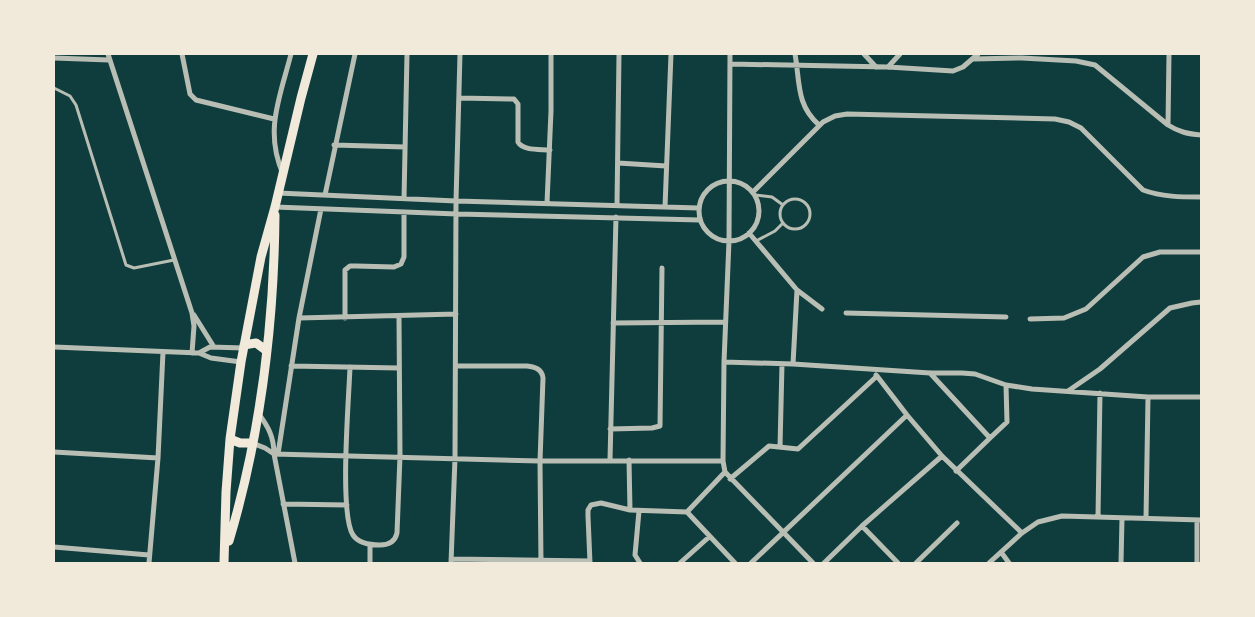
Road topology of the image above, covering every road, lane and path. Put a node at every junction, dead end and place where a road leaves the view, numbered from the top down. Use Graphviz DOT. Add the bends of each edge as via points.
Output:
graph roads {
  1 [pos="108,54"];
  2 [pos="182,54"];
  3 [pos="292,54"];
  4 [pos="313,54"];
  5 [pos="355,54"];
  6 [pos="408,54"];
  7 [pos="460,54"];
  8 [pos="551,54"];
  9 [pos="619,54"];
  10 [pos="671,54"];
  11 [pos="730,54"];
  12 [pos="795,54"];
  13 [pos="864,54"];
  14 [pos="900,54"];
  15 [pos="978,54"];
  16 [pos="1076,54"];
  17 [pos="1169,54"];
  18 [pos="54,58"];
  19 [pos="973,59"];
  20 [pos="110,60"];
  21 [pos="1076,61"];
  22 [pos="730,64"];
  23 [pos="797,66"];
  24 [pos="876,67"];
  25 [pos="888,67"];
  26 [pos="54,88"];
  27 [pos="459,98"];
  28 [pos="274,119"];
  29 [pos="819,125"];
  30 [pos="1168,126"];
  31 [pos="1201,134"];
  32 [pos="334,145"];
  33 [pos="406,147"];
  34 [pos="550,150"];
  35 [pos="618,163"];
  36 [pos="666,166"];
  37 [pos="283,175"];
  38 [pos="729,180"];
  39 [pos="754,193"];
  40 [pos="278,194"];
  41 [pos="325,195"];
  42 [pos="1201,197"];
  43 [pos="404,199"];
  44 [pos="456,201"];
  45 [pos="548,203"];
  46 [pos="617,205"];
  47 [pos="783,205"];
  48 [pos="276,206"];
  49 [pos="664,207"];
  50 [pos="699,208"];
  51 [pos="321,209"];
  52 [pos="404,212"];
  53 [pos="457,214"];
  54 [pos="616,218"];
  55 [pos="700,220"];
  56 [pos="783,223"];
  57 [pos="749,234"];
  58 [pos="756,240"];
  59 [pos="729,241"];
  60 [pos="1201,252"];
  61 [pos="175,260"];
  62 [pos="662,268"];
  63 [pos="798,290"];
  64 [pos="1201,302"];
  65 [pos="822,310"];
  66 [pos="192,313"];
  67 [pos="846,313"];
  68 [pos="456,314"];
  69 [pos="399,317"];
  70 [pos="1006,317"];
  71 [pos="298,318"];
  72 [pos="345,318"];
  73 [pos="1030,319"];
  74 [pos="662,322"];
  75 [pos="725,322"];
  76 [pos="613,323"];
  77 [pos="244,346"];
  78 [pos="54,347"];
  79 [pos="214,347"];
  80 [pos="267,351"];
  81 [pos="162,352"];
  82 [pos="192,353"];
  83 [pos="200,353"];
  84 [pos="241,362"];
  85 [pos="724,362"];
  86 [pos="782,364"];
  87 [pos="793,364"];
  88 [pos="291,366"];
  89 [pos="456,366"];
  90 [pos="350,367"];
  91 [pos="399,368"];
  92 [pos="873,370"];
  93 [pos="930,373"];
  94 [pos="877,376"];
  95 [pos="1006,385"];
  96 [pos="1068,392"];
  97 [pos="1100,393"];
  98 [pos="1148,397"];
  99 [pos="1201,398"];
  100 [pos="258,413"];
  101 [pos="907,415"];
  102 [pos="610,429"];
  103 [pos="990,438"];
  104 [pos="230,439"];
  105 [pos="252,443"];
  106 [pos="780,447"];
  107 [pos="54,452"];
  108 [pos="276,454"];
  109 [pos="346,455"];
  110 [pos="400,456"];
  111 [pos="942,456"];
  112 [pos="158,458"];
  113 [pos="455,458"];
  114 [pos="610,460"];
  115 [pos="629,460"];
  116 [pos="540,461"];
  117 [pos="723,461"];
  118 [pos="956,471"];
  119 [pos="725,472"];
  120 [pos="730,479"];
  121 [pos="284,504"];
  122 [pos="347,505"];
  123 [pos="630,510"];
  124 [pos="639,511"];
  125 [pos="686,512"];
  126 [pos="1098,516"];
  127 [pos="1122,518"];
  128 [pos="1146,518"];
  129 [pos="1199,520"];
  130 [pos="957,523"];
  131 [pos="862,526"];
  132 [pos="784,533"];
  133 [pos="1022,533"];
  134 [pos="709,537"];
  135 [pos="370,544"];
  136 [pos="54,547"];
  137 [pos="226,550"];
  138 [pos="1001,552"];
  139 [pos="149,555"];
  140 [pos="451,561"];
  141 [pos="541,562"];
  142 [pos="590,562"];
  143 [pos="148,563"];
  144 [pos="224,563"];
  145 [pos="295,563"];
  146 [pos="370,563"];
  147 [pos="640,563"];
  148 [pos="680,563"];
  149 [pos="735,563"];
  150 [pos="750,563"];
  151 [pos="813,563"];
  152 [pos="824,563"];
  153 [pos="898,563"];
  154 [pos="916,563"];
  155 [pos="989,563"];
  156 [pos="1009,563"];
  157 [pos="1122,563"];
  158 [pos="1197,563"];
  1 -- 20 [label="street"];
  2 -- 28 [label="street" via="190,94 196,100"];
  3 -- 28 [label="street"];
  4 -- 37 [label="main road"];
  5 -- 32 [label="street"];
  6 -- 33 [label="street"];
  7 -- 27 [label="street"];
  8 -- 34 [label="street"];
  9 -- 35 [label="street"];
  10 -- 36 [label="street"];
  11 -- 22 [label="street"];
  12 -- 23 [label="street"];
  13 -- 24 [label="street"];
  14 -- 25 [label="street"];
  15 -- 19 [label="street"];
  16 -- 21 [label="street"];
  17 -- 30 [label="street"];
  18 -- 20 [label="street"];
  19 -- 21 [label="street"];
  19 -- 25 [label="street" via="953,71"];
  20 -- 61 [label="street"];
  21 -- 30 [label="street" via="1095,65"];
  22 -- 23 [label="street"];
  22 -- 38 [label="street"];
  23 -- 24 [label="street"];
  23 -- 29 [label="street" via="804,107"];
  24 -- 25 [label="street"];
  26 -- 61 [label="lane" via="70,96 76,105 126,265 134,268"];
  27 -- 34 [label="street" via="514,99 518,104 520,145"];
  27 -- 44 [label="street"];
  28 -- 37 [label="street" via="274,145"];
  29 -- 39 [label="street"];
  29 -- 42 [label="street" via="847,114 1062,120 1081,128 1143,190 1156,195"];
  30 -- 31 [label="street" via="1188,134"];
  32 -- 33 [label="street"];
  32 -- 41 [label="street"];
  33 -- 43 [label="street"];
  34 -- 45 [label="street"];
  35 -- 36 [label="street"];
  35 -- 46 [label="street"];
  36 -- 49 [label="street"];
  37 -- 40 [label="main road"];
  38 -- 39 [label="street" via="745,185"];
  38 -- 50 [label="street" via="709,188"];
  38 -- 59 [label="street"];
  39 -- 47 [label="lane" via="772,197"];
  39 -- 57 [label="street" via="759,218"];
  40 -- 41 [label="street"];
  40 -- 48 [label="main road"];
  41 -- 43 [label="street"];
  43 -- 44 [label="street"];
  44 -- 45 [label="street"];
  44 -- 53 [label="street"];
  45 -- 46 [label="street"];
  46 -- 49 [label="street"];
  47 -- 56 [label="lane" via="780,211"];
  47 -- 56 [label="lane" via="790,200 800,200 808,206 809,216 805,224 796,228"];
  48 -- 51 [label="street"];
  48 -- 77 [label="main road" via="261,257"];
  48 -- 80 [label="main road"];
  49 -- 50 [label="street"];
  50 -- 55 [label="street"];
  51 -- 52 [label="street"];
  51 -- 71 [label="street"];
  52 -- 53 [label="street"];
  52 -- 72 [label="street" via="404,257 401,264 394,267 350,266 345,270"];
  53 -- 54 [label="street"];
  53 -- 68 [label="street"];
  54 -- 55 [label="street"];
  54 -- 76 [label="street"];
  55 -- 59 [label="street" via="708,233"];
  56 -- 58 [label="lane" via="775,231"];
  57 -- 58 [label="street"];
  57 -- 59 [label="street"];
  58 -- 63 [label="street"];
  59 -- 75 [label="street"];
  60 -- 73 [label="street" via="1160,252 1143,257 1086,309 1064,318"];
  61 -- 66 [label="street"];
  62 -- 74 [label="street"];
  63 -- 65 [label="street"];
  63 -- 87 [label="street"];
  64 -- 96 [label="street" via="1170,308 1100,369"];
  66 -- 79 [label="street"];
  66 -- 82 [label="street"];
  67 -- 70 [label="street"];
  68 -- 69 [label="street"];
  68 -- 89 [label="street"];
  69 -- 72 [label="street"];
  69 -- 91 [label="street"];
  71 -- 72 [label="street"];
  71 -- 88 [label="street"];
  74 -- 75 [label="street"];
  74 -- 76 [label="street"];
  74 -- 102 [label="street" via="660,426"];
  75 -- 85 [label="street"];
  76 -- 102 [label="street"];
  77 -- 79 [label="street"];
  77 -- 80 [label="main road" via="256,343"];
  77 -- 84 [label="main road"];
  78 -- 81 [label="street"];
  79 -- 83 [label="street"];
  80 -- 100 [label="main road"];
  81 -- 82 [label="street"];
  81 -- 112 [label="street"];
  82 -- 83 [label="street"];
  83 -- 84 [label="street" via="211,358"];
  84 -- 104 [label="main road"];
  85 -- 86 [label="street"];
  85 -- 117 [label="street"];
  86 -- 87 [label="street"];
  86 -- 106 [label="street"];
  87 -- 92 [label="street"];
  88 -- 90 [label="street"];
  88 -- 108 [label="street"];
  89 -- 113 [label="street"];
  89 -- 116 [label="street" via="528,366 542,372"];
  90 -- 91 [label="street"];
  90 -- 109 [label="street"];
  91 -- 110 [label="street"];
  92 -- 93 [label="street"];
  92 -- 94 [label="street"];
  93 -- 95 [label="street" via="975,374"];
  93 -- 103 [label="street"];
  94 -- 101 [label="street"];
  94 -- 106 [label="street" via="798,449"];
  95 -- 96 [label="street"];
  95 -- 103 [label="street" via="1007,422"];
  96 -- 97 [label="street"];
  97 -- 98 [label="street"];
  97 -- 126 [label="street"];
  98 -- 99 [label="street"];
  98 -- 128 [label="street"];
  100 -- 105 [label="main road"];
  100 -- 108 [label="street" via="271,433"];
  101 -- 111 [label="street"];
  101 -- 132 [label="street"];
  102 -- 114 [label="street"];
  103 -- 118 [label="street"];
  104 -- 105 [label="main road"];
  104 -- 137 [label="main road"];
  105 -- 108 [label="street"];
  105 -- 137 [label="main road"];
  106 -- 120 [label="street" via="767,446"];
  107 -- 112 [label="street"];
  108 -- 109 [label="street"];
  108 -- 121 [label="street"];
  109 -- 110 [label="street"];
  109 -- 122 [label="street"];
  110 -- 113 [label="street"];
  110 -- 135 [label="street" via="396,538 387,545"];
  111 -- 118 [label="street"];
  111 -- 131 [label="street"];
  112 -- 139 [label="street"];
  113 -- 116 [label="street"];
  113 -- 140 [label="street"];
  114 -- 115 [label="street"];
  114 -- 116 [label="street"];
  115 -- 117 [label="street"];
  115 -- 123 [label="street"];
  116 -- 141 [label="street"];
  117 -- 119 [label="street"];
  118 -- 133 [label="street"];
  119 -- 120 [label="street"];
  119 -- 125 [label="street"];
  120 -- 132 [label="street"];
  121 -- 122 [label="street"];
  121 -- 145 [label="street"];
  122 -- 135 [label="street" via="352,534"];
  123 -- 124 [label="street"];
  123 -- 142 [label="street" via="601,503 589,507"];
  124 -- 125 [label="street"];
  124 -- 147 [label="street" via="635,555"];
  125 -- 134 [label="street"];
  126 -- 127 [label="street"];
  126 -- 133 [label="street" via="1062,516 1038,522"];
  127 -- 128 [label="street"];
  127 -- 157 [label="street"];
  128 -- 129 [label="street"];
  129 -- 158 [label="street"];
  130 -- 154 [label="street"];
  131 -- 152 [label="street"];
  131 -- 153 [label="street"];
  132 -- 150 [label="street"];
  132 -- 151 [label="street"];
  133 -- 138 [label="street"];
  134 -- 148 [label="street"];
  134 -- 149 [label="street"];
  135 -- 146 [label="street"];
  136 -- 139 [label="street"];
  137 -- 144 [label="main road"];
  138 -- 155 [label="street"];
  138 -- 156 [label="street"];
  139 -- 143 [label="street"];
  140 -- 141 [label="street"];
  141 -- 142 [label="street"];
}
